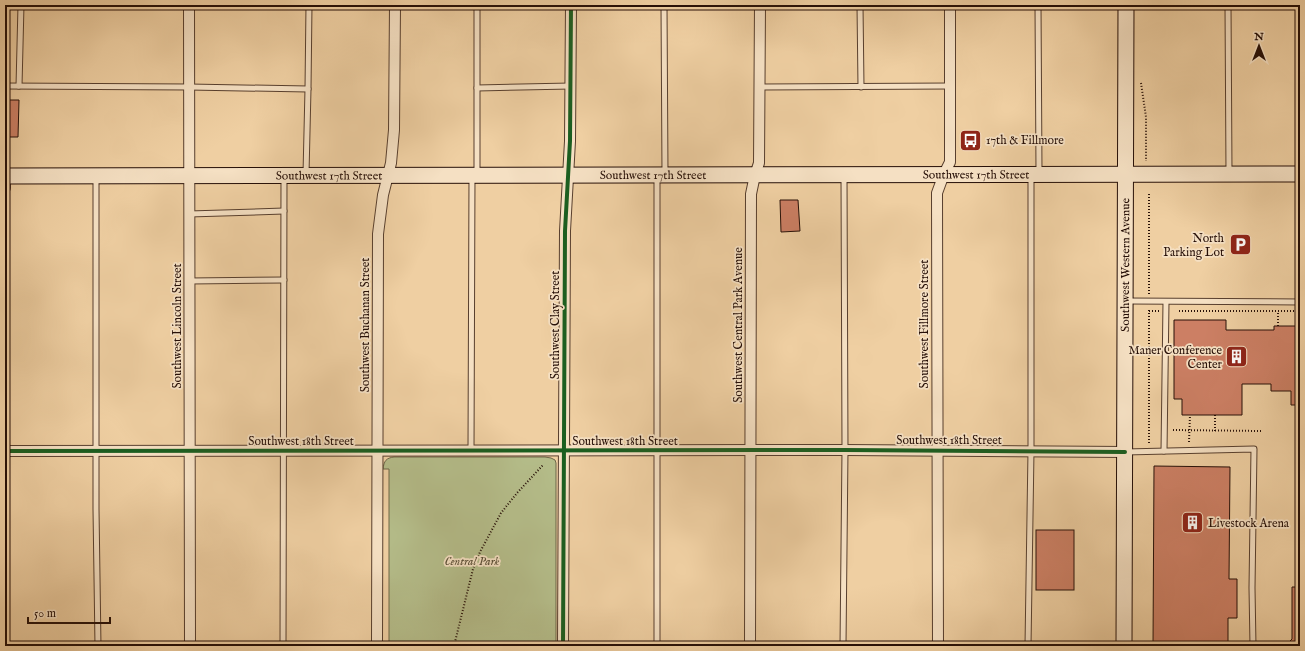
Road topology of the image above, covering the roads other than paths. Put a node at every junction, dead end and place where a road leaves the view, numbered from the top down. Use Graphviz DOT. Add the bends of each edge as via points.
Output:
graph roads {
  1 [pos="21,5"];
  2 [pos="189,5"];
  3 [pos="309,5"];
  4 [pos="395,5"];
  5 [pos="477,5"];
  6 [pos="572,5"];
  7 [pos="664,5"];
  8 [pos="760,5"];
  9 [pos="860,5"];
  10 [pos="950,5"];
  11 [pos="1038,5"];
  12 [pos="1126,5"];
  13 [pos="1228,5"];
  14 [pos="5,86"];
  15 [pos="19,86"];
  16 [pos="571,86"];
  17 [pos="950,86"];
  18 [pos="189,87"];
  19 [pos="760,87"];
  20 [pos="861,87"];
  21 [pos="476,88"];
  22 [pos="308,89"];
  23 [pos="5,151"];
  24 [pos="944,174"];
  25 [pos="1035,174"];
  26 [pos="1126,174"];
  27 [pos="1229,174"];
  28 [pos="1300,174"];
  29 [pos="568,175"];
  30 [pos="661,175"];
  31 [pos="755,175"];
  32 [pos="844,175"];
  33 [pos="5,176"];
  34 [pos="96,176"];
  35 [pos="189,176"];
  36 [pos="284,176"];
  37 [pos="306,176"];
  38 [pos="387,176"];
  39 [pos="474,176"];
  40 [pos="5,188"];
  41 [pos="284,211"];
  42 [pos="189,214"];
  43 [pos="284,280"];
  44 [pos="190,281"];
  45 [pos="1125,300"];
  46 [pos="1166,302"];
  47 [pos="1300,302"];
  48 [pos="377,450"];
  49 [pos="471,450"];
  50 [pos="845,450"];
  51 [pos="937,450"];
  52 [pos="5,451"];
  53 [pos="97,451"];
  54 [pos="190,451"];
  55 [pos="283,451"];
  56 [pos="564,451"];
  57 [pos="657,451"];
  58 [pos="750,451"];
  59 [pos="1031,451"];
  60 [pos="1164,451"];
  61 [pos="1124,452"];
  62 [pos="98,646"];
  63 [pos="190,646"];
  64 [pos="283,646"];
  65 [pos="377,646"];
  66 [pos="563,646"];
  67 [pos="657,646"];
  68 [pos="750,646"];
  69 [pos="843,646"];
  70 [pos="938,646"];
  71 [pos="1028,646"];
  72 [pos="1124,646"];
  73 [pos="1253,646"];
  1 -- 15 [label="lane"];
  2 -- 18 [label="street, Southwest Lincoln Street"];
  3 -- 22 [label="lane"];
  4 -- 38 [label="street, Southwest Buchanan Street" via="394,130"];
  5 -- 21 [label="lane"];
  6 -- 16 [label="street, Southwest Clay Street"];
  7 -- 30 [label="lane"];
  8 -- 19 [label="street, Southwest Central Park Avenue"];
  9 -- 20 [label="lane"];
  10 -- 17 [label="street, Southwest Fillmore Street"];
  11 -- 25 [label="lane"];
  12 -- 26 [label="main road, Southwest Western Avenue"];
  13 -- 27 [label="lane"];
  14 -- 15 [label="lane"];
  15 -- 18 [label="lane"];
  16 -- 21 [label="lane"];
  16 -- 29 [label="street, Southwest Clay Street"];
  17 -- 20 [label="lane"];
  17 -- 24 [label="street, Southwest Fillmore Street" via="950,162"];
  18 -- 22 [label="lane"];
  18 -- 35 [label="street, Southwest Lincoln Street"];
  19 -- 20 [label="lane"];
  19 -- 31 [label="street, Southwest Central Park Avenue" via="760,164"];
  21 -- 39 [label="lane"];
  22 -- 37 [label="lane"];
  23 -- 33 [label="lane"];
  24 -- 25 [label="main road, Southwest 17th Street"];
  24 -- 32 [label="main road, Southwest 17th Street"];
  24 -- 51 [label="street, Southwest Fillmore Street" via="937,194"];
  25 -- 26 [label="main road, Southwest 17th Street"];
  25 -- 59 [label="lane"];
  26 -- 27 [label="main road, Southwest 17th Street"];
  26 -- 45 [label="main road, Southwest Western Avenue"];
  27 -- 28 [label="main road, Southwest 17th Street"];
  29 -- 30 [label="main road, Southwest 17th Street"];
  29 -- 39 [label="main road, Southwest 17th Street"];
  29 -- 56 [label="street, Southwest Clay Street" via="565,230"];
  30 -- 31 [label="main road, Southwest 17th Street"];
  30 -- 57 [label="lane"];
  31 -- 32 [label="main road, Southwest 17th Street"];
  31 -- 58 [label="street, Southwest Central Park Avenue" via="751,194"];
  32 -- 50 [label="lane"];
  33 -- 34 [label="main road, Southwest 17th Street"];
  33 -- 40 [label="street"];
  34 -- 35 [label="main road, Southwest 17th Street"];
  34 -- 53 [label="lane"];
  35 -- 36 [label="main road, Southwest 17th Street"];
  35 -- 42 [label="street, Southwest Lincoln Street"];
  36 -- 37 [label="main road, Southwest 17th Street"];
  36 -- 41 [label="lane"];
  37 -- 38 [label="main road, Southwest 17th Street"];
  38 -- 39 [label="main road, Southwest 17th Street"];
  38 -- 48 [label="street, Southwest Buchanan Street" via="378,234"];
  39 -- 49 [label="lane"];
  41 -- 42 [label="lane"];
  41 -- 43 [label="lane"];
  42 -- 44 [label="street, Southwest Lincoln Street"];
  43 -- 44 [label="lane"];
  43 -- 55 [label="lane"];
  44 -- 54 [label="street, Southwest Lincoln Street"];
  45 -- 46 [label="lane"];
  45 -- 61 [label="main road, Southwest Western Avenue"];
  46 -- 47 [label="lane"];
  46 -- 60 [label="lane"];
  48 -- 49 [label="street, Southwest 18th Street"];
  48 -- 55 [label="street, Southwest 18th Street"];
  48 -- 65 [label="street, Southwest Buchanan Street"];
  49 -- 56 [label="street, Southwest 18th Street"];
  50 -- 51 [label="street, Southwest 18th Street"];
  50 -- 58 [label="street, Southwest 18th Street"];
  50 -- 69 [label="lane"];
  51 -- 59 [label="street, Southwest 18th Street"];
  51 -- 70 [label="street, Southwest Fillmore Street"];
  52 -- 53 [label="street, Southwest 18th Street"];
  53 -- 54 [label="street, Southwest 18th Street"];
  53 -- 62 [label="lane"];
  54 -- 55 [label="street, Southwest 18th Street"];
  54 -- 63 [label="street, Southwest Lincoln Street"];
  55 -- 64 [label="lane"];
  56 -- 57 [label="street, Southwest 18th Street"];
  56 -- 66 [label="street, Southwest Clay Street"];
  57 -- 58 [label="street, Southwest 18th Street"];
  57 -- 67 [label="lane"];
  58 -- 68 [label="street, Southwest Central Park Avenue"];
  59 -- 61 [label="street, Southwest 18th Street"];
  59 -- 71 [label="lane"];
  60 -- 61 [label="lane"];
  60 -- 73 [label="lane" via="1254,450"];
  61 -- 72 [label="main road, Southwest Western Avenue"];
}
